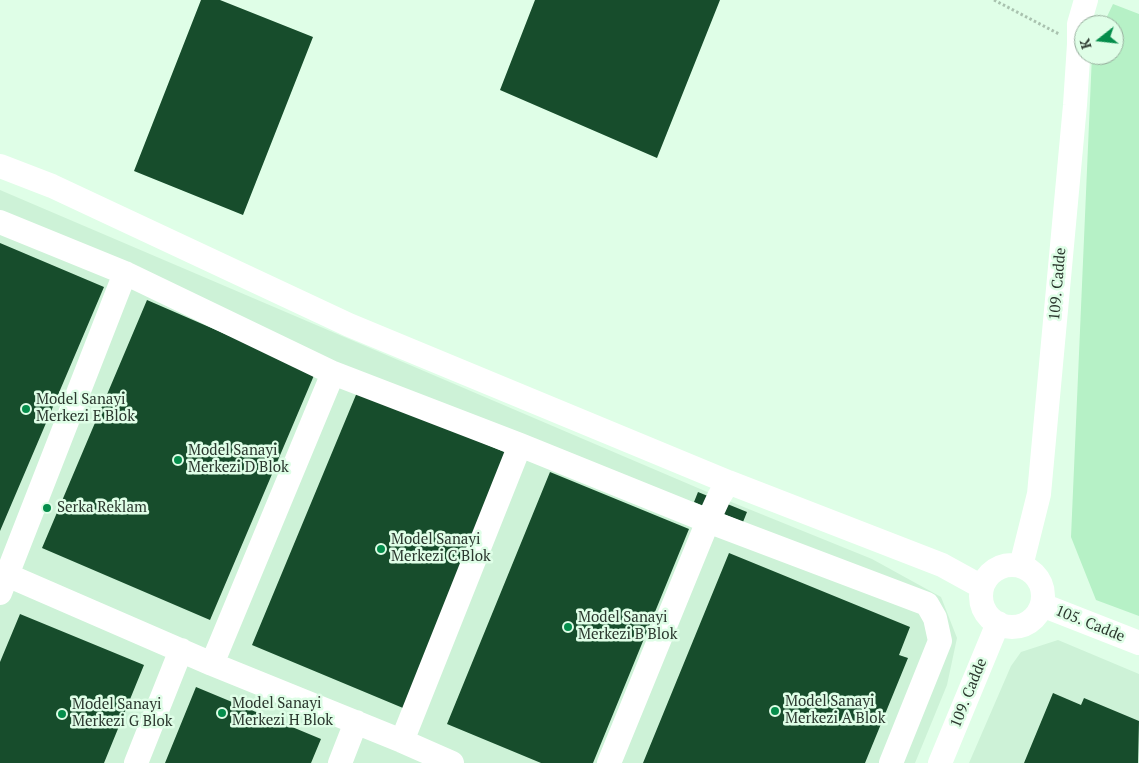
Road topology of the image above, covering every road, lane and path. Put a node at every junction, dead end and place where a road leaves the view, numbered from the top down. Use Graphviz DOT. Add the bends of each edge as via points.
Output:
graph roads {
  1 [pos="994,0"];
  2 [pos="1086,0"];
  3 [pos="1082,15"];
  4 [pos="1074,41"];
  5 [pos="1078,65"];
  6 [pos="0,166"];
  7 [pos="0,222"];
  8 [pos="125,273"];
  9 [pos="333,373"];
  10 [pos="520,445"];
  11 [pos="728,482"];
  12 [pos="708,521"];
  13 [pos="1021,566"];
  14 [pos="2,580"];
  15 [pos="982,587"];
  16 [pos="1042,605"];
  17 [pos="998,623"];
  18 [pos="1139,643"];
  19 [pos="182,650"];
  20 [pos="212,664"];
  21 [pos="356,722"];
  22 [pos="402,741"];
  23 [pos="136,763"];
  24 [pos="340,763"];
  25 [pos="452,763"];
  26 [pos="609,763"];
  27 [pos="891,763"];
  28 [pos="940,763"];
  1 -- 4 [label="path"];
  2 -- 3 [label="street, 109. Cadde"];
  5 -- 13 [label="street, 109. Cadde" via="1039,494"];
  6 -- 11 [label="street" via="52,186 349,325"];
  7 -- 8 [label="street"];
  8 -- 9 [label="street"];
  8 -- 14 [label="street"];
  9 -- 10 [label="street"];
  9 -- 20 [label="street"];
  10 -- 12 [label="street"];
  10 -- 22 [label="street"];
  11 -- 12 [label="street"];
  11 -- 15 [label="street" via="942,565"];
  12 -- 26 [label="street"];
  12 -- 27 [label="street" via="927,604 935,618 940,641"];
  13 -- 15 [label="street" via="998,568 988,575"];
  13 -- 16 [label="street" via="1039,580 1043,592"];
  14 -- 19 [label="street"];
  15 -- 17 [label="street" via="982,606"];
  16 -- 17 [label="street" via="1036,616 1025,624 1012,627"];
  16 -- 18 [label="street, 105. Cadde"];
  17 -- 28 [label="street, 109. Cadde"];
  19 -- 20 [label="street"];
  19 -- 23 [label="street"];
  20 -- 21 [label="street"];
  21 -- 22 [label="street"];
  21 -- 24 [label="street"];
  22 -- 25 [label="street"];
}
